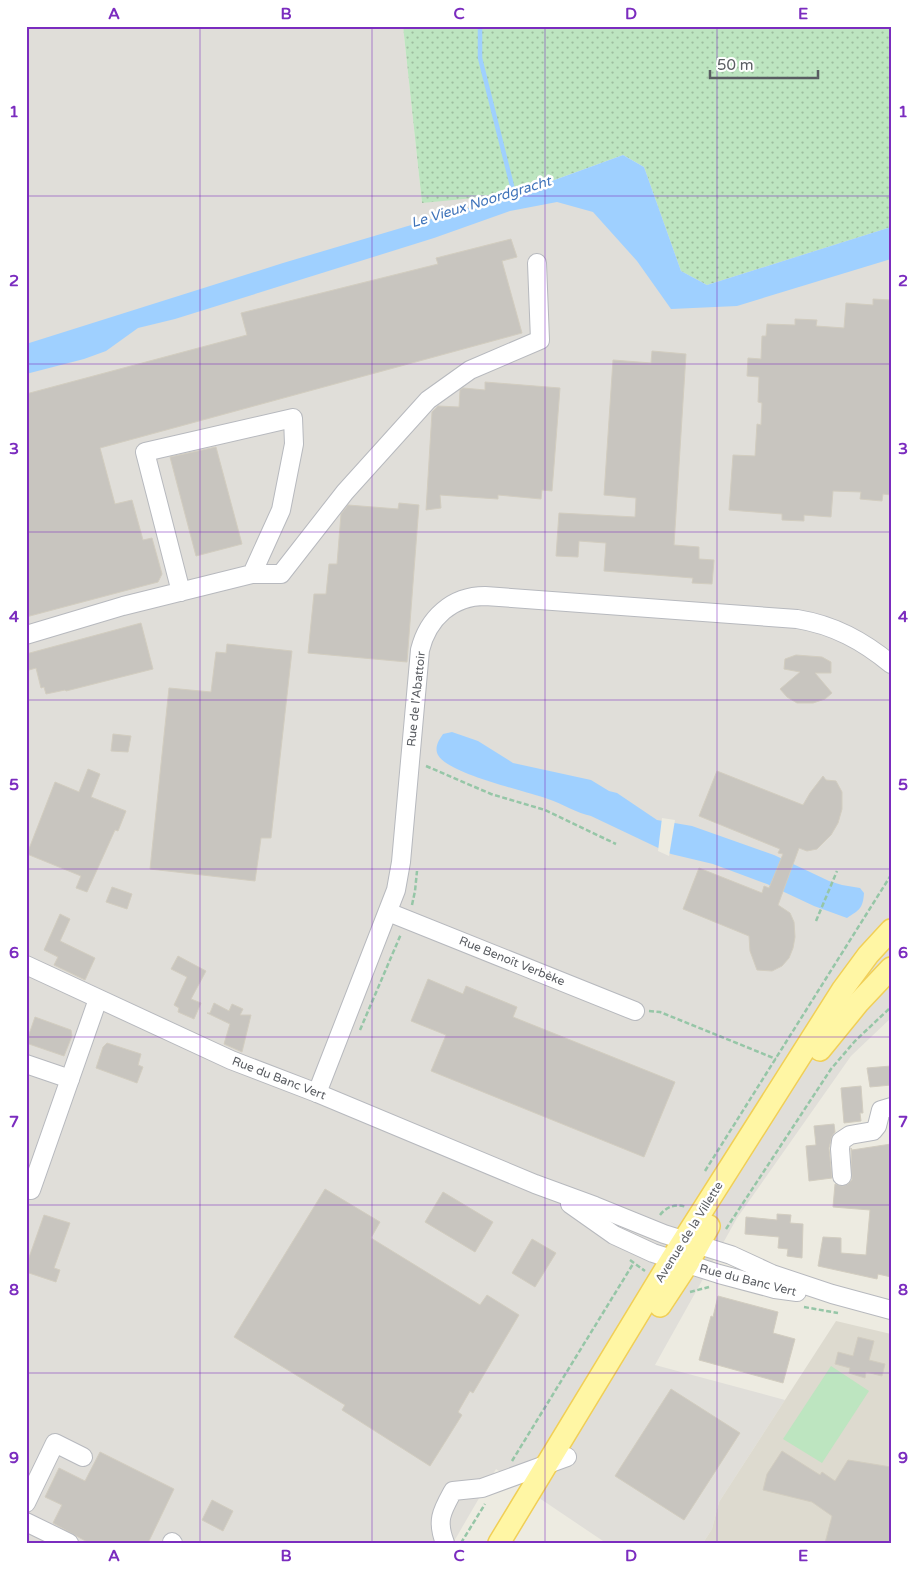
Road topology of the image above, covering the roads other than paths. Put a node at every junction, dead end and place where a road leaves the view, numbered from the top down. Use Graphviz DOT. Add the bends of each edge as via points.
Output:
graph roads {
  1 [pos="537,263"];
  2 [pos="252,574"];
  3 [pos="181,592"];
  4 [pos="26,635"];
  5 [pos="891,664"];
  6 [pos="388,912"];
  7 [pos="891,930"];
  8 [pos="26,965"];
  9 [pos="891,968"];
  10 [pos="98,999"];
  11 [pos="635,1011"];
  12 [pos="26,1064"];
  13 [pos="70,1080"];
  14 [pos="317,1092"];
  15 [pos="891,1107"];
  16 [pos="842,1176"];
  17 [pos="535,1184"];
  18 [pos="30,1190"];
  19 [pos="685,1253"];
  20 [pos="854,1300"];
  21 [pos="891,1310"];
  22 [pos="83,1457"];
  23 [pos="567,1457"];
  24 [pos="547,1464"];
  25 [pos="26,1503"];
  26 [pos="26,1522"];
  27 [pos="69,1543"];
  28 [pos="445,1543"];
  29 [pos="499,1543"];
  30 [pos="514,1543"];
  1 -- 2 [label="street" via="540,340 470,370 428,400 345,492 281,574"];
  2 -- 3 [label="street"];
  2 -- 3 [label="street" via="281,510 294,444 292,418 145,452"];
  3 -- 4 [label="street"];
  5 -- 6 [label="street, Rue de l'Abattoir" via="846,633 797,619 495,597 470,597 455,602 431,623 420,650 400,872"];
  6 -- 11 [label="street, Rue Benoît Verbèke"];
  6 -- 14 [label="street, Rue de l'Abattoir"];
  7 -- 19 [label="main road, Avenue de la Villette" via="849,980"];
  8 -- 10 [label="street, Rue du Banc Vert"];
  9 -- 19 [label="main road, Avenue de la Villette" via="842,1022 801,1075"];
  10 -- 13 [label="street"];
  10 -- 14 [label="street, Rue du Banc Vert" via="231,1060"];
  12 -- 13 [label="street"];
  13 -- 18 [label="street"];
  14 -- 17 [label="street, Rue du Banc Vert"];
  15 -- 16 [label="street" via="881,1110 873,1131 850,1135 841,1141"];
  17 -- 19 [label="street, Rue du Banc Vert"];
  17 -- 19 [label="street, Rue du Banc Vert" via="648,1240"];
  19 -- 20 [label="street, Rue du Banc Vert" via="768,1279"];
  19 -- 20 [label="street, Rue du Banc Vert" via="775,1288"];
  19 -- 23 [label="main road, Avenue de la Villette"];
  19 -- 24 [label="main road, Avenue de la Villette"];
  20 -- 21 [label="street, Rue du Banc Vert"];
  22 -- 25 [label="street" via="55,1443"];
  23 -- 24 [label="street"];
  23 -- 30 [label="main road, Avenue de la Villette"];
  24 -- 28 [label="street" via="476,1489 453,1491 440,1518"];
  24 -- 29 [label="main road, Avenue de la Villette"];
  26 -- 27 [label="street"];
}
